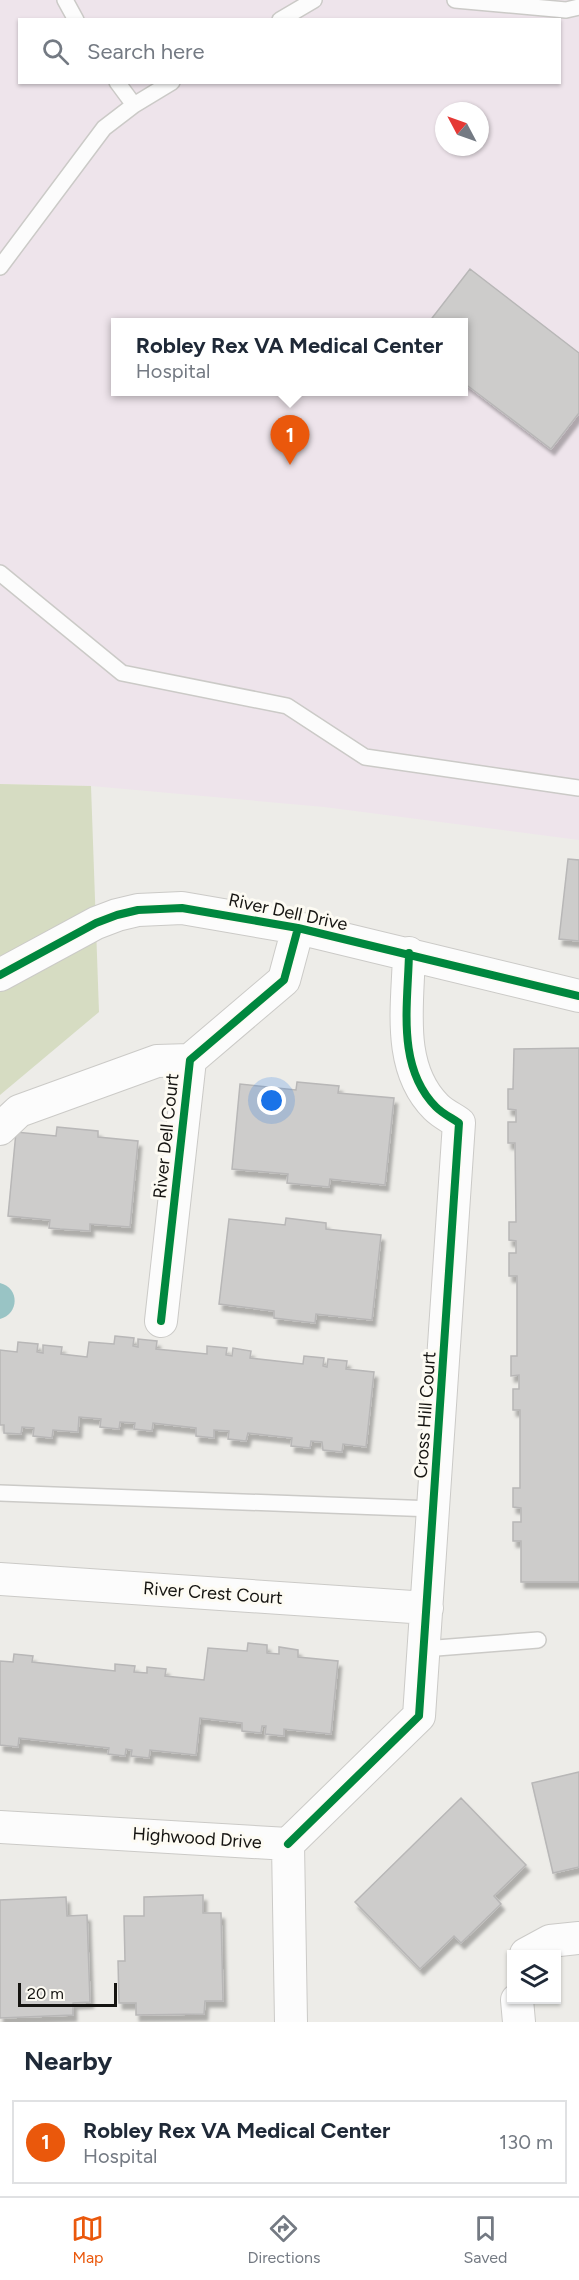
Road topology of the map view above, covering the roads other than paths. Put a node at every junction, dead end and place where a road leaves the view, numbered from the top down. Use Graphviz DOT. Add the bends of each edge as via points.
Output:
graph roads {
  1 [pos="65,0"];
  2 [pos="314,0"];
  3 [pos="455,0"];
  4 [pos="579,7"];
  5 [pos="75,18"];
  6 [pos="283,18"];
  7 [pos="118,84"];
  8 [pos="169,84"];
  9 [pos="134,105"];
  10 [pos="0,267"];
  11 [pos="0,573"];
  12 [pos="579,788"];
  13 [pos="298,928"];
  14 [pos="409,953"];
  15 [pos="0,975"];
  16 [pos="579,996"];
  17 [pos="190,1060"];
  18 [pos="0,1129"];
  19 [pos="161,1321"];
  20 [pos="0,1492"];
  21 [pos="434,1509"];
  22 [pos="0,1579"];
  23 [pos="427,1608"];
  24 [pos="538,1640"];
  25 [pos="424,1649"];
  26 [pos="0,1827"];
  27 [pos="288,1844"];
  28 [pos="579,1938"];
  29 [pos="533,1950"];
  30 [pos="517,2004"];
  31 [pos="291,2022"];
  32 [pos="519,2022"];
  1 -- 5 [label="lane"];
  2 -- 6 [label="lane"];
  3 -- 4 [label="lane" via="566,10"];
  7 -- 9 [label="lane"];
  8 -- 9 [label="lane"];
  9 -- 10 [label="lane" via="104,128"];
  11 -- 12 [label="lane" via="122,673 287,705 365,757"];
  13 -- 14 [label="street, River Dell Drive"];
  13 -- 15 [label="street, River Dell Drive" via="182,908 138,910 96,923"];
  13 -- 17 [label="street, River Dell Court" via="284,980"];
  14 -- 16 [label="street, River Dell Drive"];
  14 -- 21 [label="street, Cross Hill Court" via="409,1059 420,1087 459,1123"];
  17 -- 18 [label="street" via="157,1061 19,1111"];
  17 -- 19 [label="street, River Dell Court"];
  20 -- 21 [label="lane"];
  21 -- 23 [label="street, Cross Hill Court"];
  22 -- 23 [label="street, River Crest Court"];
  23 -- 25 [label="street, Cross Hill Court"];
  24 -- 25 [label="lane"];
  25 -- 27 [label="street, Cross Hill Court" via="419,1716"];
  26 -- 27 [label="street, Highwood Drive"];
  27 -- 31 [label="street, Highwood Drive"];
  28 -- 29 [label="street" via="550,1941"];
  30 -- 32 [label="street"];
}
